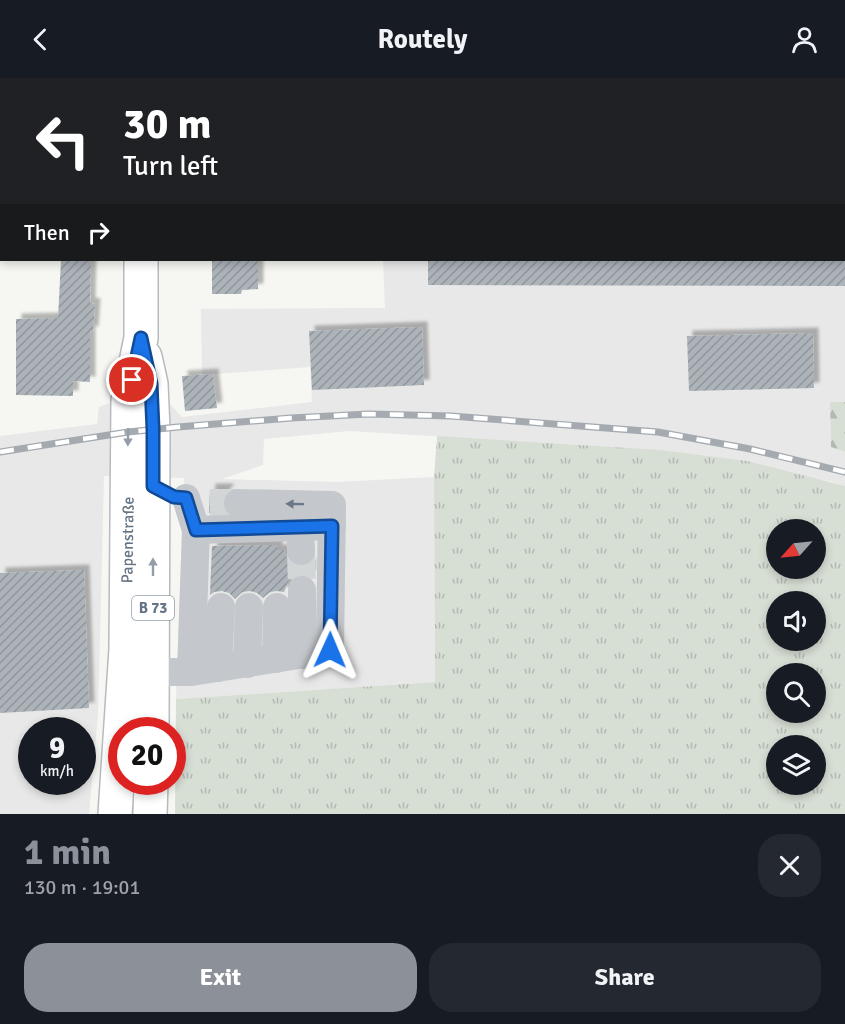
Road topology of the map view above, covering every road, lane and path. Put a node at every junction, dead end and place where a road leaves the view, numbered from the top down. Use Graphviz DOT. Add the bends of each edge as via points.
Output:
graph roads {
  1 [pos="141,261"];
  2 [pos="141,338"];
  3 [pos="153,486"];
  4 [pos="211,502"];
  5 [pos="332,526"];
  6 [pos="196,530"];
  7 [pos="257,605"];
  8 [pos="247,663"];
  9 [pos="153,672"];
  10 [pos="152,717"];
  11 [pos="151,795"];
  12 [pos="115,814"];
  13 [pos="150,814"];
  1 -- 2 [label="main road, Papenstraße / B 73"];
  2 -- 3 [label="main road, Papenstraße / B 73" via="151,384"];
  2 -- 12 [label="main road, Papenstraße / B 73, one-way" via="128,401 126,650"];
  3 -- 4 [label="lane" via="174,497"];
  9 -- 3 [label="main road, Papenstraße / B 73, one-way"];
  5 -- 4 [label="lane, one-way" via="332,505"];
  4 -- 6 [label="lane"];
  5 -- 6 [label="lane" via="301,538"];
  5 -- 8 [label="lane" via="330,650"];
  6 -- 8 [label="lane"];
  7 -- 8 [label="lane"];
  7 -- 8 [label="lane"];
  7 -- 8 [label="lane"];
  8 -- 9 [label="lane"];
  9 -- 10 [label="main road, Papenstraße / B 73"];
  11 -- 13 [label="main road"];
}
